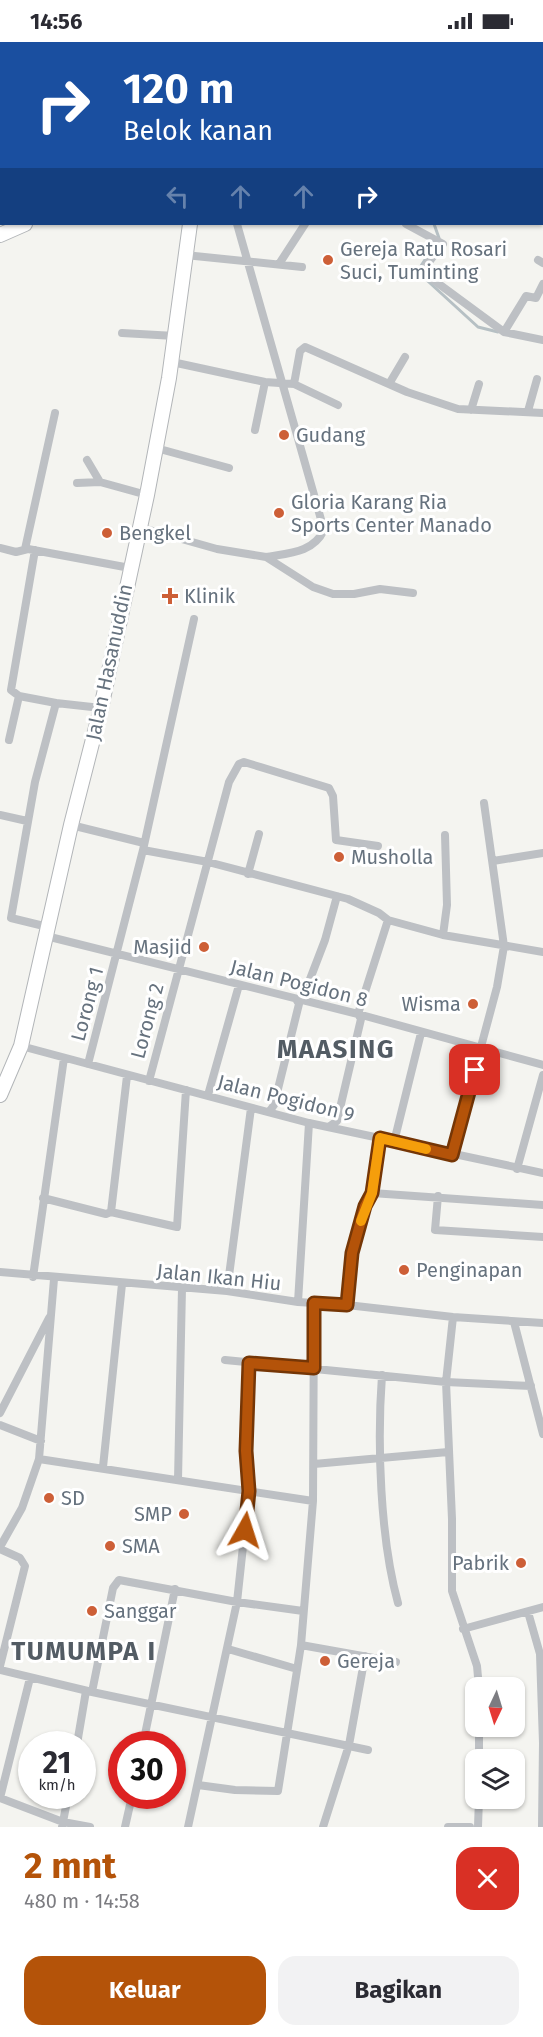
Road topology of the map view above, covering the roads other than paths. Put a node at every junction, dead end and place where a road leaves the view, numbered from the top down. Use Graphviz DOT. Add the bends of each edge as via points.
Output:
graph roads {
  1 [pos="23,225"];
  2 [pos="190,225"];
  3 [pos="237,225"];
  4 [pos="304,225"];
  5 [pos="408,225"];
  6 [pos="0,235"];
  7 [pos="185,255"];
  8 [pos="279,264"];
  9 [pos="302,267"];
  10 [pos="543,284"];
  11 [pos="504,332"];
  12 [pos="122,333"];
  13 [pos="175,336"];
  14 [pos="543,340"];
  15 [pos="405,357"];
  16 [pos="172,362"];
  17 [pos="537,379"];
  18 [pos="265,382"];
  19 [pos="294,384"];
  20 [pos="389,384"];
  21 [pos="479,384"];
  22 [pos="338,405"];
  23 [pos="471,410"];
  24 [pos="528,411"];
  25 [pos="55,413"];
  26 [pos="543,413"];
  27 [pos="255,430"];
  28 [pos="156,448"];
  29 [pos="87,460"];
  30 [pos="229,468"];
  31 [pos="99,482"];
  32 [pos="77,483"];
  33 [pos="147,495"];
  34 [pos="139,526"];
  35 [pos="0,548"];
  36 [pos="25,549"];
  37 [pos="35,550"];
  38 [pos="266,557"];
  39 [pos="130,568"];
  40 [pos="413,593"];
  41 [pos="195,619"];
  42 [pos="19,696"];
  43 [pos="56,703"];
  44 [pos="101,708"];
  45 [pos="9,740"];
  46 [pos="484,803"];
  47 [pos="0,814"];
  48 [pos="27,821"];
  49 [pos="71,825"];
  50 [pos="259,834"];
  51 [pos="445,835"];
  52 [pos="378,846"];
  53 [pos="144,847"];
  54 [pos="543,853"];
  55 [pos="493,861"];
  56 [pos="208,862"];
  57 [pos="248,874"];
  58 [pos="337,896"];
  59 [pos="388,920"];
  60 [pos="47,931"];
  61 [pos="443,935"];
  62 [pos="504,946"];
  63 [pos="543,952"];
  64 [pos="118,954"];
  65 [pos="177,969"];
  66 [pos="239,985"];
  67 [pos="299,1000"];
  68 [pos="358,1014"];
  69 [pos="421,1033"];
  70 [pos="21,1046"];
  71 [pos="480,1049"];
  72 [pos="64,1058"];
  73 [pos="88,1064"];
  74 [pos="543,1065"];
  75 [pos="543,1075"];
  76 [pos="127,1076"];
  77 [pos="148,1080"];
  78 [pos="186,1090"];
  79 [pos="0,1095"];
  80 [pos="208,1095"];
  81 [pos="251,1108"];
  82 [pos="269,1112"];
  83 [pos="309,1123"];
  84 [pos="330,1126"];
  85 [pos="380,1138"];
  86 [pos="394,1142"];
  87 [pos="452,1155"];
  88 [pos="518,1169"];
  89 [pos="543,1173"];
  90 [pos="372,1193"];
  91 [pos="438,1196"];
  92 [pos="43,1198"];
  93 [pos="543,1205"];
  94 [pos="111,1212"];
  95 [pos="543,1237"];
  96 [pos="0,1272"];
  97 [pos="33,1277"];
  98 [pos="54,1279"];
  99 [pos="122,1284"];
  100 [pos="182,1288"];
  101 [pos="226,1291"];
  102 [pos="298,1302"];
  103 [pos="314,1303"];
  104 [pos="347,1305"];
  105 [pos="51,1314"];
  106 [pos="453,1317"];
  107 [pos="514,1322"];
  108 [pos="543,1323"];
  109 [pos="225,1360"];
  110 [pos="249,1363"];
  111 [pos="314,1368"];
  112 [pos="382,1375"];
  113 [pos="446,1382"];
  114 [pos="531,1386"];
  115 [pos="0,1413"];
  116 [pos="0,1425"];
  117 [pos="543,1434"];
  118 [pos="41,1441"];
  119 [pos="448,1452"];
  120 [pos="39,1458"];
  121 [pos="381,1459"];
  122 [pos="314,1464"];
  123 [pos="103,1467"];
  124 [pos="177,1480"];
  125 [pos="249,1491"];
  126 [pos="313,1501"];
  127 [pos="0,1548"];
  128 [pos="175,1589"];
  129 [pos="237,1602"];
  130 [pos="398,1603"];
  131 [pos="543,1607"];
  132 [pos="303,1611"];
  133 [pos="528,1612"];
  134 [pos="463,1629"];
  135 [pos="301,1645"];
  136 [pos="228,1649"];
  137 [pos="365,1656"];
  138 [pos="396,1662"];
  139 [pos="0,1668"];
  140 [pos="297,1669"];
  141 [pos="478,1677"];
  142 [pos="30,1678"];
  143 [pos="89,1692"];
  144 [pos="152,1704"];
  145 [pos="213,1719"];
  146 [pos="80,1731"];
  147 [pos="146,1731"];
  148 [pos="288,1731"];
  149 [pos="349,1745"];
  150 [pos="368,1750"];
  151 [pos="198,1785"];
  152 [pos="0,1798"];
  153 [pos="65,1809"];
  154 [pos="129,1809"];
  155 [pos="478,1809"];
  156 [pos="543,1812"];
  157 [pos="62,1825"];
  158 [pos="90,1827"];
  159 [pos="124,1827"];
  160 [pos="188,1827"];
  161 [pos="323,1827"];
  162 [pos="448,1827"];
  163 [pos="470,1827"];
  164 [pos="478,1827"];
  165 [pos="542,1827"];
  1 -- 6 [label="highway"];
  2 -- 7 [label="highway, Jalan Hasanuddin"];
  3 -- 38 [label="street" via="324,530 320,539 305,550"];
  4 -- 8 [label="street"];
  5 -- 11 [label="street" via="443,244 425,267 426,274"];
  7 -- 8 [label="street"];
  7 -- 13 [label="highway, Jalan Hasanuddin"];
  8 -- 9 [label="street"];
  10 -- 11 [label="street" via="536,298 526,296"];
  11 -- 14 [label="street"];
  12 -- 13 [label="street"];
  13 -- 16 [label="highway, Jalan Hasanuddin"];
  15 -- 20 [label="street"];
  16 -- 18 [label="street"];
  16 -- 28 [label="highway, Jalan Hasanuddin"];
  17 -- 24 [label="street"];
  18 -- 19 [label="street"];
  18 -- 27 [label="street"];
  19 -- 20 [label="street" via="300,351 305,347"];
  19 -- 22 [label="street"];
  20 -- 23 [label="street"];
  21 -- 23 [label="street"];
  23 -- 24 [label="street"];
  24 -- 26 [label="street"];
  25 -- 36 [label="street"];
  28 -- 30 [label="street"];
  28 -- 33 [label="highway, Jalan Hasanuddin"];
  29 -- 31 [label="street"];
  31 -- 32 [label="street"];
  31 -- 33 [label="street"];
  33 -- 34 [label="highway, Jalan Hasanuddin"];
  34 -- 38 [label="street" via="217,549"];
  34 -- 39 [label="highway, Jalan Hasanuddin"];
  35 -- 36 [label="street" via="16,552"];
  36 -- 37 [label="street"];
  37 -- 39 [label="street"];
  37 -- 42 [label="street" via="12,683 11,693"];
  38 -- 40 [label="street" via="313,587 333,594 380,589"];
  39 -- 44 [label="highway, Jalan Hasanuddin"];
  41 -- 53 [label="street, Lorong 1"];
  42 -- 43 [label="street"];
  42 -- 45 [label="street"];
  43 -- 44 [label="street"];
  43 -- 48 [label="street"];
  44 -- 49 [label="highway, Jalan Hasanuddin"];
  46 -- 55 [label="street"];
  47 -- 48 [label="street"];
  48 -- 60 [label="street, Jalan Pogidon 8" via="11,918"];
  49 -- 53 [label="street"];
  49 -- 60 [label="highway, Jalan Hasanuddin"];
  50 -- 57 [label="street"];
  51 -- 61 [label="street" via="447,905"];
  52 -- 56 [label="street, Lorong 2" via="336,840 329,788 242,762 229,782"];
  53 -- 56 [label="street"];
  53 -- 64 [label="street, Lorong 1"];
  54 -- 55 [label="street"];
  55 -- 62 [label="street"];
  56 -- 57 [label="street"];
  56 -- 65 [label="street, Lorong 2"];
  57 -- 58 [label="street"];
  58 -- 59 [label="street"];
  58 -- 67 [label="street" via="325,940"];
  59 -- 61 [label="street"];
  59 -- 68 [label="street"];
  60 -- 64 [label="street, Jalan Pogidon 8"];
  60 -- 70 [label="highway, Jalan Hasanuddin"];
  61 -- 62 [label="street"];
  62 -- 63 [label="street"];
  62 -- 71 [label="street"];
  64 -- 65 [label="street, Jalan Pogidon 8"];
  64 -- 73 [label="street, Lorong 1"];
  65 -- 66 [label="street, Jalan Pogidon 8"];
  65 -- 77 [label="street, Lorong 2"];
  66 -- 67 [label="street, Jalan Pogidon 8"];
  66 -- 80 [label="street"];
  67 -- 68 [label="street, Jalan Pogidon 8"];
  67 -- 82 [label="street" via="274,1105"];
  68 -- 69 [label="street, Jalan Pogidon 8"];
  68 -- 84 [label="street" via="361,1019 337,1121"];
  69 -- 71 [label="street, Jalan Pogidon 8"];
  69 -- 86 [label="street"];
  70 -- 72 [label="street, Jalan Pogidon 9"];
  70 -- 79 [label="highway, Jalan Hasanuddin"];
  71 -- 74 [label="street, Jalan Pogidon 8"];
  71 -- 87 [label="street"];
  72 -- 73 [label="street, Jalan Pogidon 9"];
  72 -- 92 [label="street"];
  73 -- 76 [label="street, Jalan Pogidon 9"];
  75 -- 88 [label="street"];
  76 -- 77 [label="street, Jalan Pogidon 9"];
  76 -- 94 [label="street"];
  77 -- 78 [label="street, Jalan Pogidon 9"];
  78 -- 80 [label="street, Jalan Pogidon 9"];
  78 -- 94 [label="street" via="177,1227"];
  80 -- 81 [label="street, Jalan Pogidon 9"];
  81 -- 82 [label="street, Jalan Pogidon 9"];
  81 -- 101 [label="street"];
  82 -- 83 [label="street, Jalan Pogidon 9"];
  83 -- 84 [label="street, Jalan Pogidon 9"];
  83 -- 102 [label="street"];
  84 -- 85 [label="street, Jalan Pogidon 9"];
  85 -- 86 [label="street, Jalan Pogidon 9"];
  85 -- 90 [label="street"];
  86 -- 87 [label="street, Jalan Pogidon 9"];
  87 -- 88 [label="street, Jalan Pogidon 9"];
  88 -- 89 [label="street, Jalan Pogidon 9"];
  90 -- 91 [label="street"];
  90 -- 104 [label="street" via="352,1253"];
  91 -- 93 [label="street"];
  91 -- 95 [label="street" via="435,1230"];
  92 -- 94 [label="street" via="105,1214"];
  92 -- 97 [label="street"];
  96 -- 97 [label="street, Jalan Ikan Hiu"];
  97 -- 98 [label="street, Jalan Ikan Hiu"];
  98 -- 99 [label="street, Jalan Ikan Hiu"];
  98 -- 105 [label="street"];
  99 -- 100 [label="street, Jalan Ikan Hiu"];
  99 -- 123 [label="street"];
  100 -- 101 [label="street, Jalan Ikan Hiu"];
  100 -- 124 [label="street"];
  101 -- 102 [label="street, Jalan Ikan Hiu"];
  102 -- 103 [label="street, Jalan Ikan Hiu"];
  103 -- 104 [label="street, Jalan Ikan Hiu"];
  103 -- 111 [label="street"];
  104 -- 106 [label="street, Jalan Ikan Hiu"];
  105 -- 115 [label="street"];
  105 -- 118 [label="street"];
  106 -- 107 [label="street, Jalan Ikan Hiu"];
  106 -- 113 [label="street"];
  107 -- 108 [label="street, Jalan Ikan Hiu"];
  107 -- 114 [label="street"];
  109 -- 110 [label="street"];
  110 -- 111 [label="street"];
  110 -- 125 [label="street"];
  111 -- 112 [label="street"];
  111 -- 122 [label="street"];
  112 -- 113 [label="street"];
  112 -- 121 [label="street"];
  113 -- 114 [label="street"];
  113 -- 119 [label="street"];
  114 -- 117 [label="street"];
  116 -- 118 [label="street"];
  118 -- 120 [label="street"];
  119 -- 121 [label="street"];
  119 -- 134 [label="street" via="452,1590"];
  120 -- 123 [label="street"];
  120 -- 127 [label="street" via="22,1508"];
  121 -- 122 [label="street"];
  121 -- 130 [label="street" via="389,1567"];
  122 -- 126 [label="street"];
  123 -- 124 [label="street"];
  124 -- 125 [label="street"];
  125 -- 126 [label="street"];
  125 -- 129 [label="street"];
  126 -- 132 [label="street"];
  127 -- 139 [label="street" via="20,1558 25,1566"];
  128 -- 129 [label="street"];
  128 -- 143 [label="street" via="127,1580 116,1582"];
  128 -- 144 [label="street"];
  129 -- 132 [label="street"];
  129 -- 136 [label="street"];
  131 -- 133 [label="street"];
  132 -- 135 [label="street"];
  133 -- 134 [label="street"];
  133 -- 156 [label="street" via="540,1654"];
  134 -- 141 [label="street"];
  135 -- 137 [label="street"];
  135 -- 140 [label="street"];
  136 -- 140 [label="street"];
  136 -- 145 [label="street"];
  137 -- 138 [label="street"];
  137 -- 149 [label="street"];
  139 -- 142 [label="street"];
  140 -- 148 [label="street"];
  142 -- 143 [label="street"];
  142 -- 152 [label="street"];
  143 -- 144 [label="street"];
  143 -- 146 [label="street"];
  144 -- 145 [label="street"];
  144 -- 147 [label="street"];
  145 -- 148 [label="street"];
  145 -- 151 [label="street"];
  148 -- 149 [label="street"];
  148 -- 151 [label="street" via="278,1791"];
  149 -- 150 [label="street"];
  149 -- 161 [label="street"];
  151 -- 160 [label="street"];
  152 -- 157 [label="street"];
  153 -- 157 [label="street"];
  154 -- 159 [label="street"];
  155 -- 164 [label="street"];
  156 -- 165 [label="street"];
  157 -- 158 [label="street"];
  162 -- 163 [label="street"];
}
